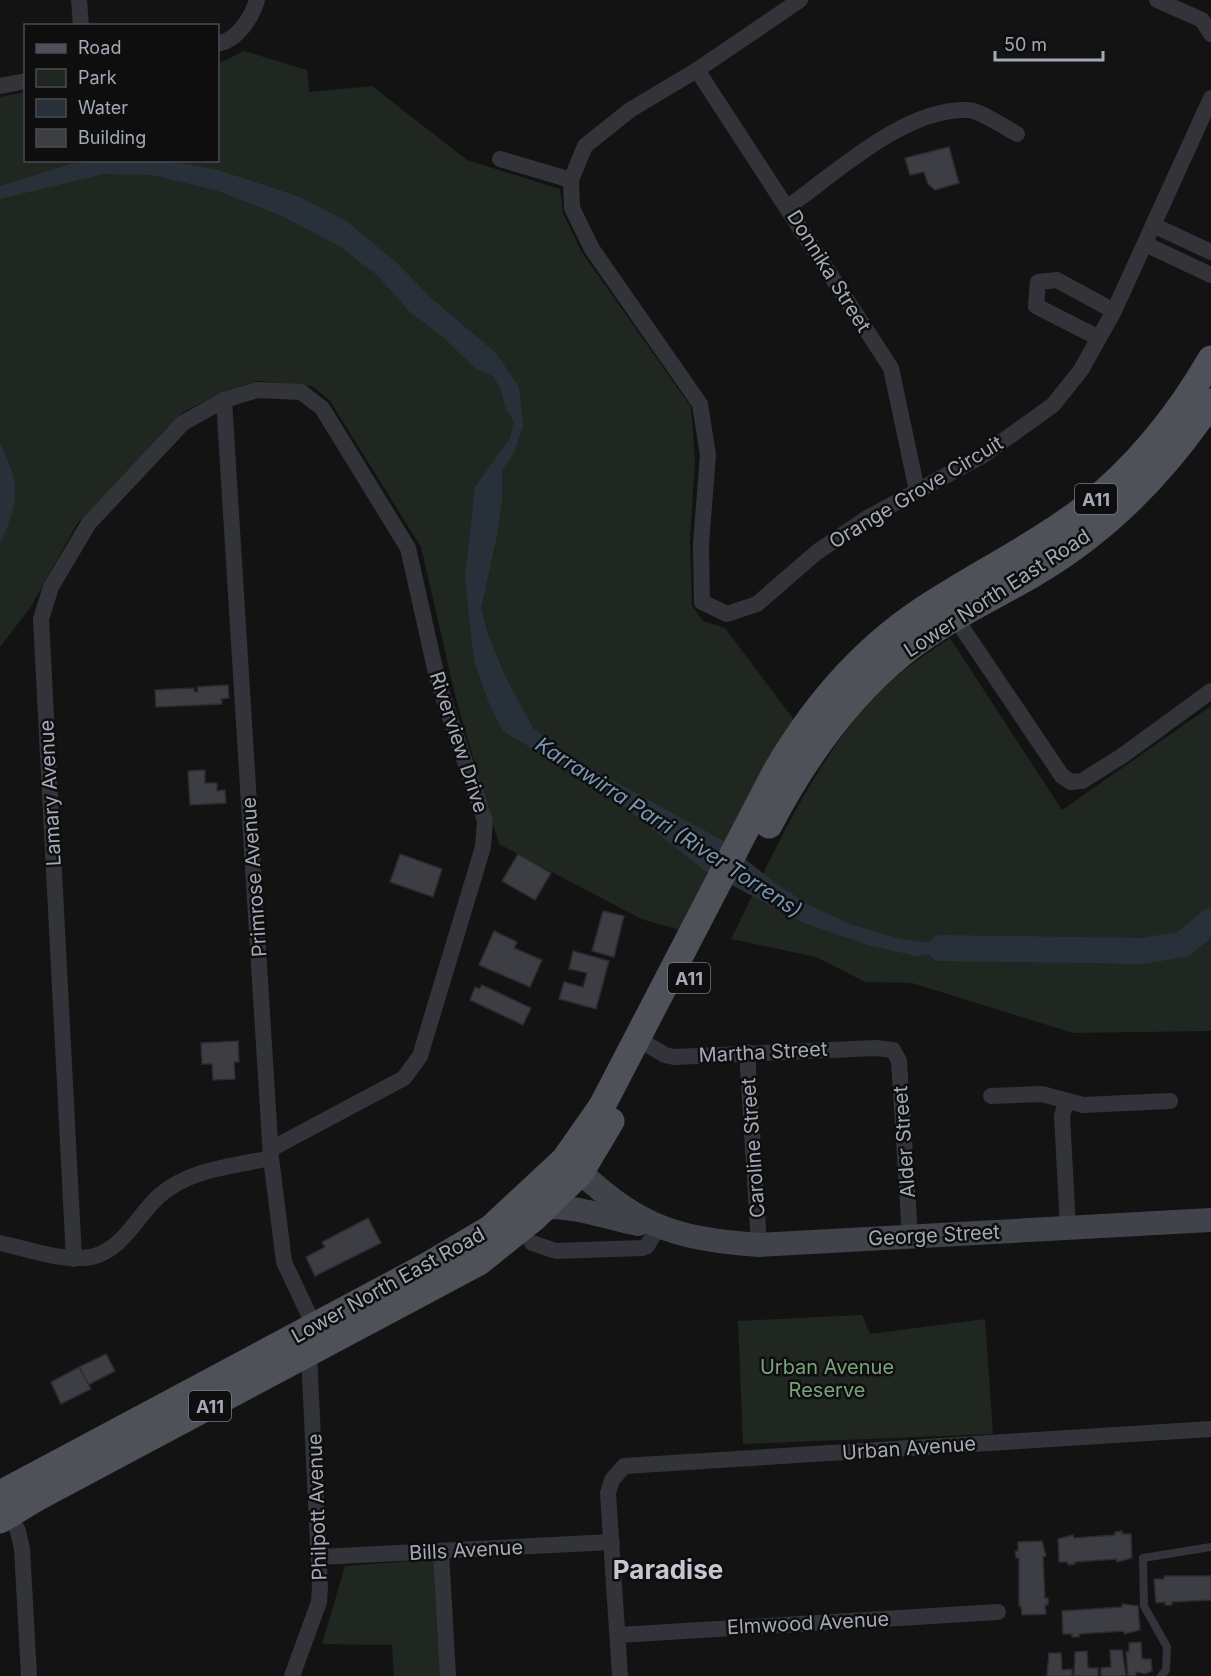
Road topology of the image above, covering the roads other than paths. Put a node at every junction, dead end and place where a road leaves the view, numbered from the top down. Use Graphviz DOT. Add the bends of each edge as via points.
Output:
graph roads {
  1 [pos="79,0"];
  2 [pos="256,0"];
  3 [pos="800,0"];
  4 [pos="1157,0"];
  5 [pos="81,24"];
  6 [pos="1211,34"];
  7 [pos="219,44"];
  8 [pos="698,70"];
  9 [pos="24,81"];
  10 [pos="0,86"];
  11 [pos="1211,98"];
  12 [pos="1017,134"];
  13 [pos="500,159"];
  14 [pos="571,180"];
  15 [pos="788,207"];
  16 [pos="1153,225"];
  17 [pos="1145,244"];
  18 [pos="1211,252"];
  19 [pos="1211,275"];
  20 [pos="1114,311"];
  21 [pos="1099,338"];
  22 [pos="1211,360"];
  23 [pos="224,400"];
  24 [pos="1211,402"];
  25 [pos="917,491"];
  26 [pos="949,607"];
  27 [pos="1211,691"];
  28 [pos="644,1043"];
  29 [pos="893,1050"];
  30 [pos="747,1052"];
  31 [pos="991,1096"];
  32 [pos="1170,1101"];
  33 [pos="1066,1102"];
  34 [pos="271,1153"];
  35 [pos="573,1166"];
  36 [pos="546,1207"];
  37 [pos="1211,1221"];
  38 [pos="658,1227"];
  39 [pos="1068,1228"];
  40 [pos="910,1236"];
  41 [pos="0,1243"];
  42 [pos="532,1243"];
  43 [pos="759,1245"];
  44 [pos="74,1259"];
  45 [pos="415,1284"];
  46 [pos="311,1341"];
  47 [pos="1211,1429"];
  48 [pos="3,1510"];
  49 [pos="612,1542"];
  50 [pos="1211,1547"];
  51 [pos="441,1552"];
  52 [pos="320,1557"];
  53 [pos="998,1612"];
  54 [pos="618,1635"];
  55 [pos="29,1676"];
  56 [pos="292,1676"];
  57 [pos="448,1676"];
  58 [pos="620,1676"];
  59 [pos="1161,1676"];
  1 -- 5 [label="street"];
  2 -- 7 [label="street" via="252,14 229,41"];
  3 -- 8 [label="street, Orange Grove Circuit"];
  4 -- 6 [label="street" via="1202,20"];
  8 -- 14 [label="street, Orange Grove Circuit" via="630,110 585,146"];
  8 -- 15 [label="street, Donnika Street"];
  9 -- 10 [label="street"];
  11 -- 16 [label="street, Orange Grove Circuit"];
  12 -- 15 [label="street" via="970,109 929,114 895,130"];
  13 -- 14 [label="street"];
  14 -- 25 [label="street, Orange Grove Circuit" via="572,208 592,249 700,404 708,455 701,544 702,602 728,614 756,604 817,552 868,517"];
  15 -- 25 [label="street, Donnika Street" via="891,368"];
  16 -- 17 [label="street, Orange Grove Circuit"];
  16 -- 18 [label="street"];
  17 -- 19 [label="street"];
  17 -- 20 [label="street, Orange Grove Circuit"];
  20 -- 21 [label="street, Orange Grove Circuit"];
  20 -- 21 [label="street" via="1057,280 1038,282 1036,306"];
  21 -- 25 [label="street, Orange Grove Circuit" via="1081,370 1053,405 982,456"];
  22 -- 26 [label="main road, Lower North East Road / A11" via="1172,419 1108,489"];
  23 -- 34 [label="street, Primrose Avenue"];
  23 -- 34 [label="street, Riverview Drive" via="257,390 301,392 322,408 385,509 408,549 438,682 485,820 483,847 420,1056 404,1078"];
  23 -- 44 [label="street, Lamary Avenue" via="183,423 89,523 51,587 41,619"];
  24 -- 26 [label="main road, Lower North East Road / A11" via="1154,476 1103,524 1041,569"];
  26 -- 27 [label="street" via="1062,776 1071,782 1082,782 1122,756"];
  26 -- 28 [label="main road, Lower North East Road / A11" via="882,641 837,686 784,756 765,814"];
  28 -- 30 [label="street, Martha Street" via="674,1057"];
  28 -- 35 [label="main road, Lower North East Road / A11" via="602,1106"];
  29 -- 30 [label="street, Martha Street"];
  29 -- 40 [label="street, Alder Street" via="899,1061"];
  30 -- 43 [label="street, Caroline Street"];
  31 -- 33 [label="street" via="1041,1094"];
  32 -- 33 [label="street" via="1083,1105"];
  33 -- 39 [label="street" via="1062,1116"];
  34 -- 44 [label="street, Riverview Drive" via="200,1173 160,1195 121,1240 94,1257"];
  34 -- 46 [label="street, Primrose Avenue" via="284,1262"];
  35 -- 36 [label="main road, Lower North East Road / A11"];
  35 -- 38 [label="street, George Street" via="609,1199"];
  35 -- 45 [label="main road, Lower North East Road / A11"];
  36 -- 38 [label="street, George Street" via="573,1207 602,1217"];
  36 -- 45 [label="main road, Lower North East Road / A11" via="486,1257"];
  37 -- 39 [label="street, George Street"];
  38 -- 42 [label="street" via="642,1248 556,1251"];
  38 -- 43 [label="street, George Street" via="701,1239"];
  39 -- 40 [label="street, George Street"];
  40 -- 43 [label="street, George Street"];
  41 -- 44 [label="street"];
  45 -- 46 [label="main road, Lower North East Road / A11"];
  46 -- 48 [label="main road, Lower North East Road / A11"];
  46 -- 52 [label="street, Philpott Avenue"];
  47 -- 49 [label="street, Urban Avenue" via="624,1466 612,1480 608,1493"];
  48 -- 55 [label="street" via="18,1531 22,1549"];
  49 -- 51 [label="street, Bills Avenue"];
  49 -- 54 [label="street"];
  50 -- 59 [label="lane" via="1143,1558 1144,1606 1167,1647 1166,1670"];
  51 -- 52 [label="street, Bills Avenue"];
  51 -- 57 [label="street"];
  52 -- 56 [label="street, Philpott Avenue" via="319,1602"];
  53 -- 54 [label="street, Elmwood Avenue"];
  54 -- 58 [label="street"];
}
